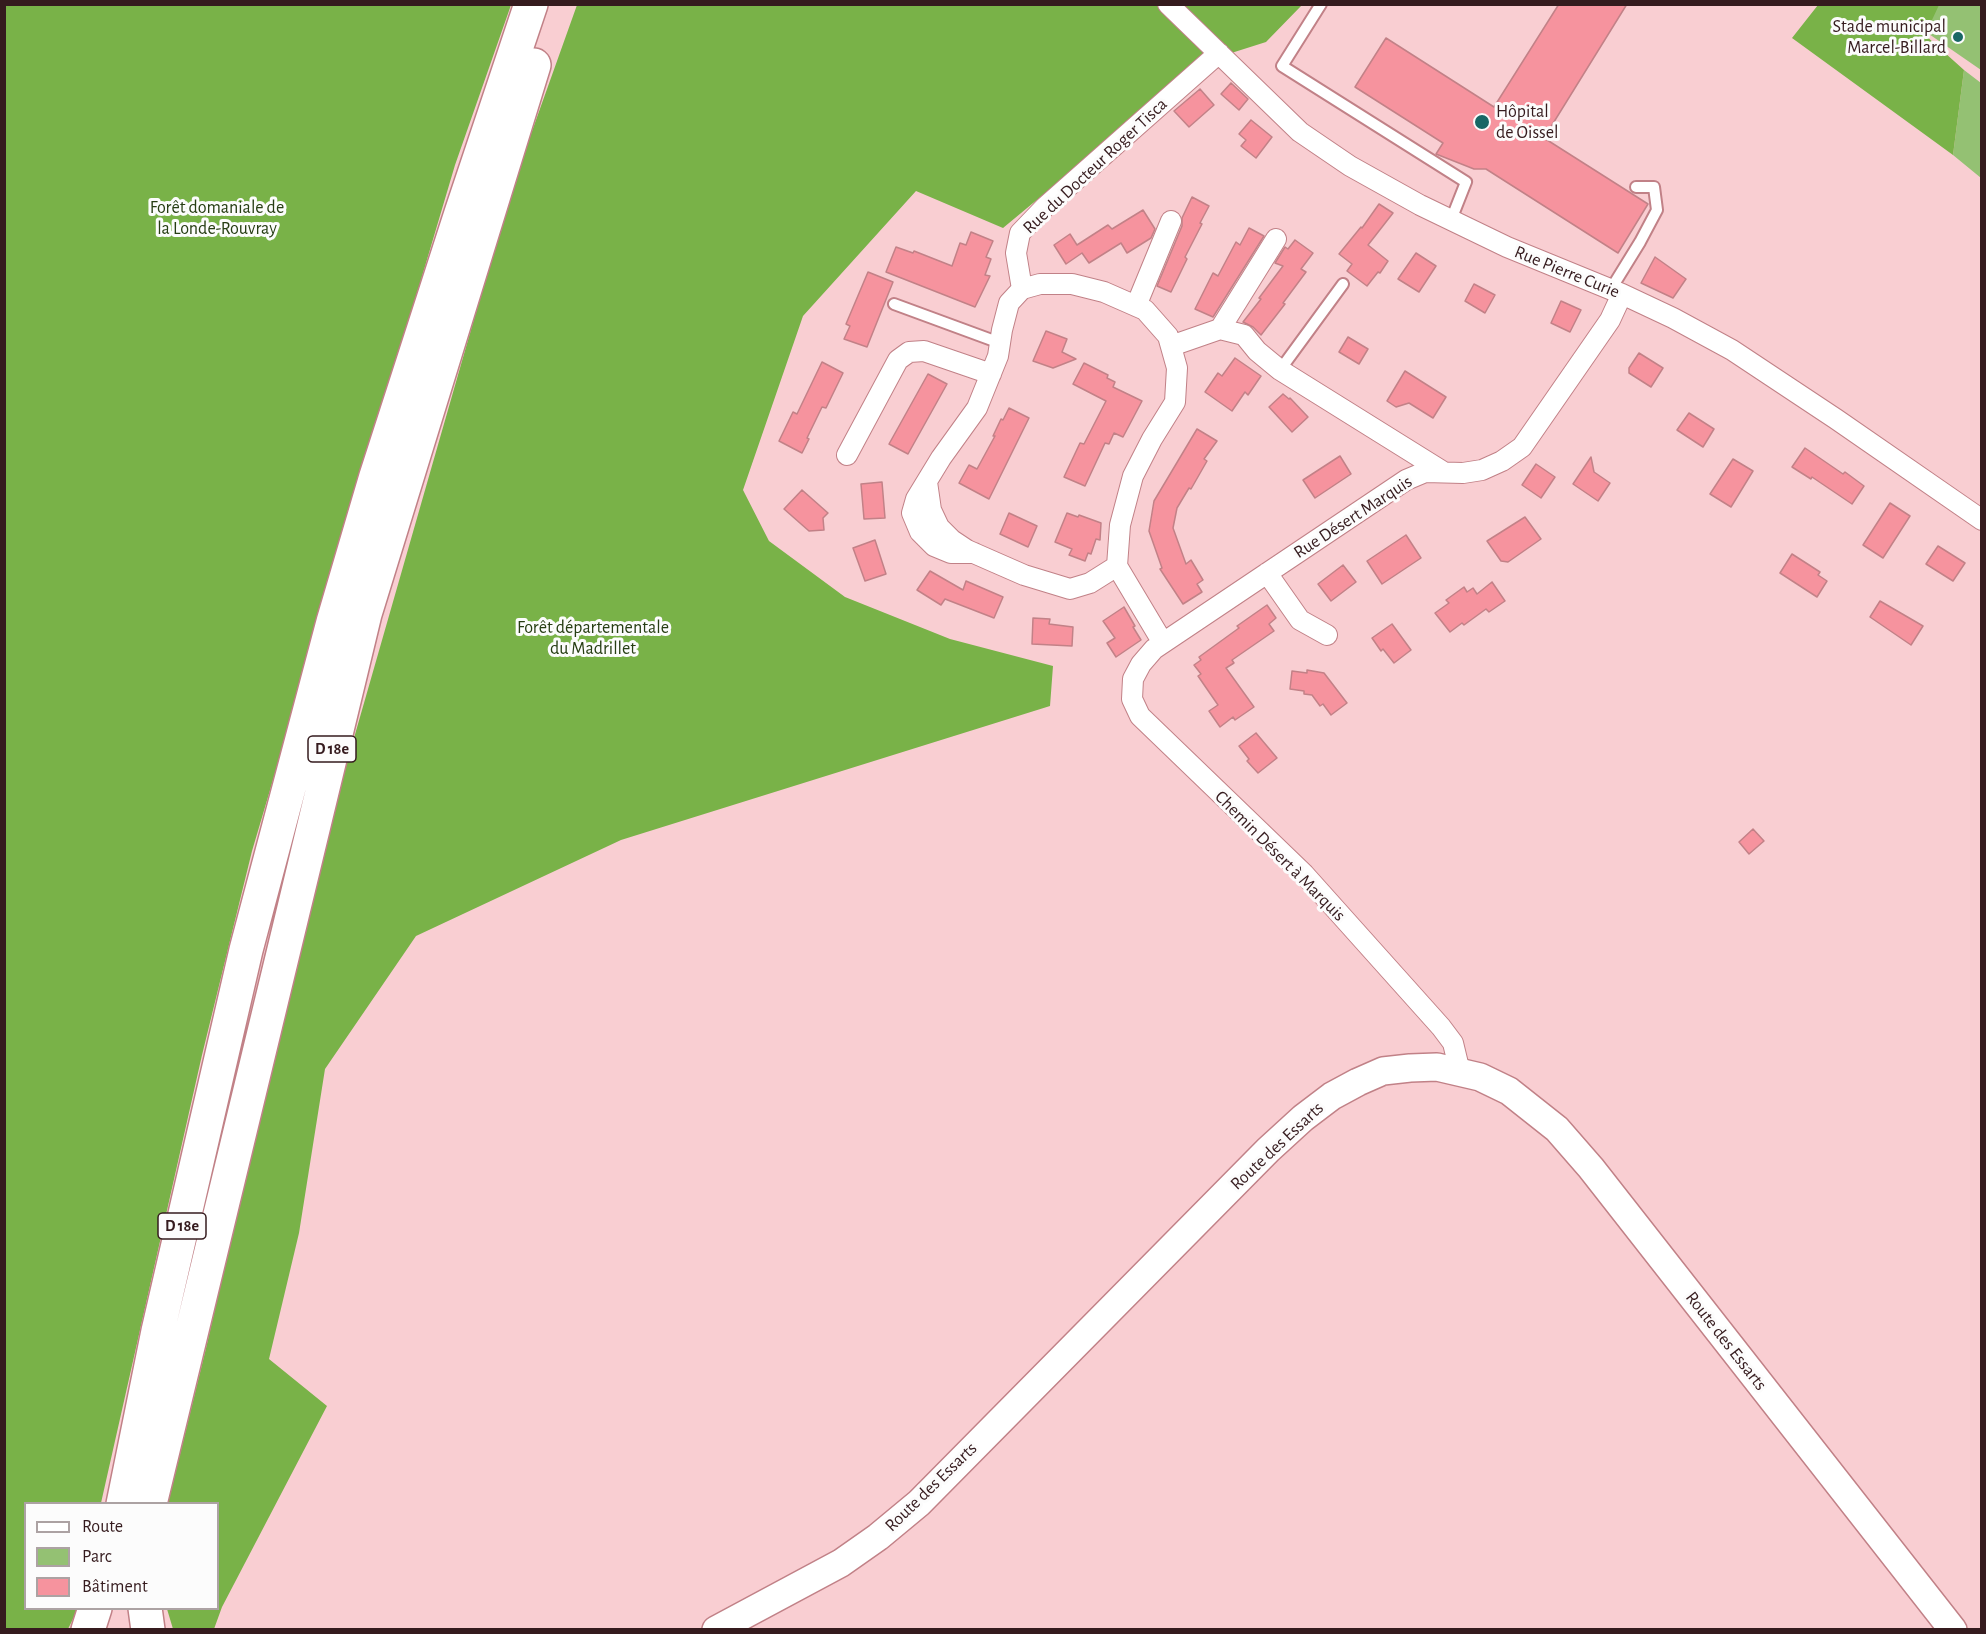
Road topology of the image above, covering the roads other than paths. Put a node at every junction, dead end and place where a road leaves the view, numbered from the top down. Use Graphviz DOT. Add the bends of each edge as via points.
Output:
graph roads {
  1 [pos="531,4"];
  2 [pos="553,4"];
  3 [pos="1168,4"];
  4 [pos="1321,4"];
  5 [pos="1219,53"];
  6 [pos="1636,187"];
  7 [pos="1171,220"];
  8 [pos="1450,220"];
  9 [pos="1276,238"];
  10 [pos="1343,284"];
  11 [pos="1022,289"];
  12 [pos="1617,292"];
  13 [pos="894,304"];
  14 [pos="1136,306"];
  15 [pos="1220,329"];
  16 [pos="1000,343"];
  17 [pos="1171,346"];
  18 [pos="1280,369"];
  19 [pos="991,374"];
  20 [pos="847,455"];
  21 [pos="1442,471"];
  22 [pos="1982,520"];
  23 [pos="1117,566"];
  24 [pos="1267,573"];
  25 [pos="1327,634"];
  26 [pos="1163,643"];
  27 [pos="1460,1072"];
  28 [pos="123,1502"];
  29 [pos="150,1502"];
  30 [pos="94,1610"];
  31 [pos="145,1610"];
  32 [pos="87,1629"];
  33 [pos="148,1629"];
  34 [pos="716,1629"];
  35 [pos="1953,1629"];
  1 -- 28 [label="highway, D 18e" via="333,621 246,950 158,1331"];
  2 -- 29 [label="highway, D 18e" via="365,614"];
  3 -- 5 [label="street, Rue Pierre Curie"];
  4 -- 8 [label="lane" via="1282,66 1466,182"];
  5 -- 8 [label="street, Rue Pierre Curie" via="1300,132 1350,166"];
  5 -- 11 [label="street, Rue du Docteur Roger Tisca" via="1020,233 1016,252"];
  6 -- 12 [label="lane" via="1654,187 1657,210"];
  7 -- 14 [label="street"];
  8 -- 12 [label="street, Rue Pierre Curie"];
  9 -- 15 [label="street"];
  10 -- 18 [label="lane"];
  11 -- 14 [label="street" via="1040,284 1072,284"];
  11 -- 16 [label="street" via="1009,303"];
  12 -- 21 [label="street, Rue Désert Marquis" via="1610,320 1521,447 1482,470"];
  12 -- 22 [label="street, Rue Pierre Curie" via="1732,350"];
  13 -- 16 [label="lane"];
  14 -- 17 [label="street" via="1145,310 1168,336"];
  15 -- 17 [label="street"];
  15 -- 18 [label="street" via="1244,335"];
  16 -- 19 [label="street"];
  17 -- 23 [label="street" via="1177,368 1175,402 1133,476 1120,525"];
  18 -- 21 [label="street"];
  19 -- 20 [label="street" via="924,351 909,352 898,360"];
  19 -- 23 [label="street" via="977,408 927,482 931,510 939,527 974,553 1024,575 1070,589 1090,583"];
  21 -- 24 [label="street, Rue Désert Marquis" via="1425,472 1406,480"];
  23 -- 26 [label="street"];
  24 -- 25 [label="street" via="1300,620"];
  24 -- 26 [label="street, Rue Désert Marquis"];
  26 -- 27 [label="street, Chemin Désert à Marquis" via="1141,664 1133,679 1132,699 1140,716 1304,874 1441,1027 1453,1043"];
  27 -- 34 [label="main road, Route des Essarts" via="1437,1067 1383,1071 1332,1096 1268,1150 919,1503 841,1563"];
  27 -- 35 [label="main road, Route des Essarts" via="1509,1091 1557,1129"];
  30 -- 32 [label="highway"];
  31 -- 33 [label="highway"];
}
